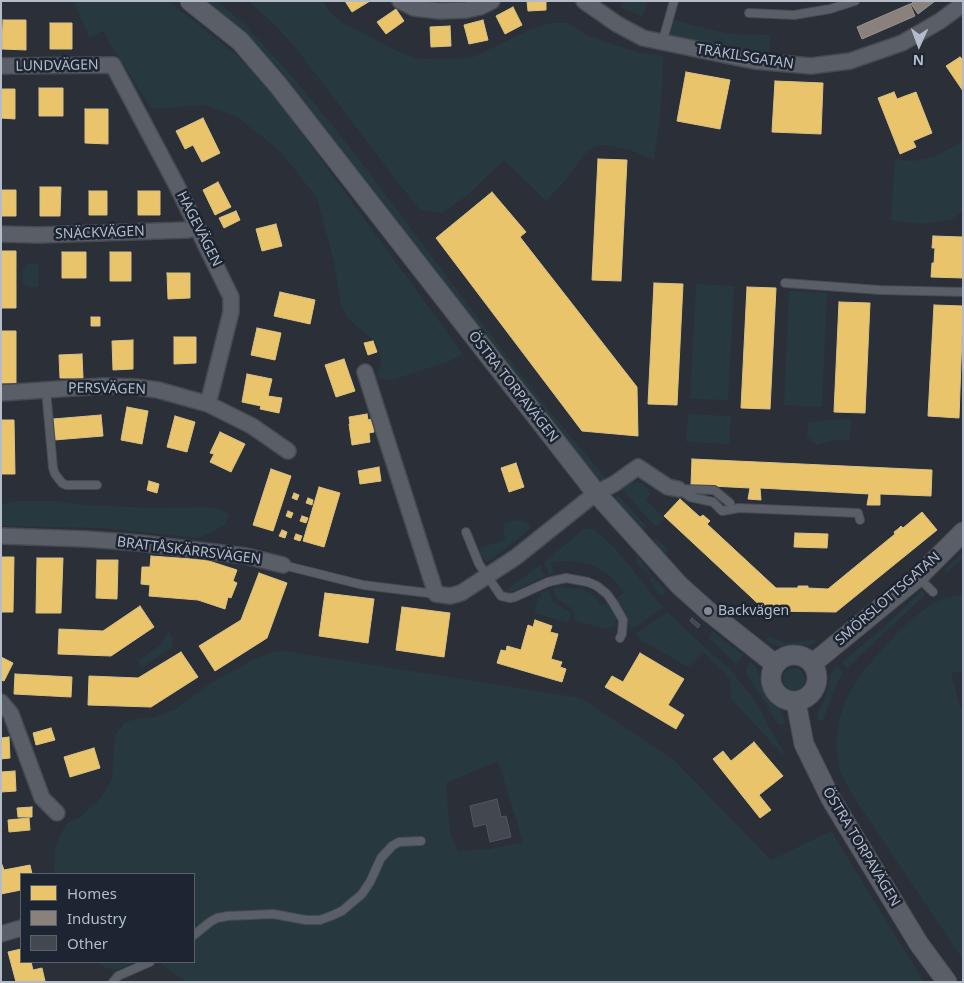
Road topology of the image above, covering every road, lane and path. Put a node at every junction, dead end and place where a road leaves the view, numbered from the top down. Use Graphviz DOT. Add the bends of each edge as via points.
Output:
graph roads {
  1 [pos="190,1"];
  2 [pos="400,1"];
  3 [pos="492,1"];
  4 [pos="584,1"];
  5 [pos="674,1"];
  6 [pos="854,1"];
  7 [pos="963,4"];
  8 [pos="749,13"];
  9 [pos="662,43"];
  10 [pos="113,65"];
  11 [pos="1,66"];
  12 [pos="198,228"];
  13 [pos="1,234"];
  14 [pos="784,283"];
  15 [pos="963,292"];
  16 [pos="365,372"];
  17 [pos="46,390"];
  18 [pos="1,393"];
  19 [pos="208,404"];
  20 [pos="288,450"];
  21 [pos="97,485"];
  22 [pos="678,489"];
  23 [pos="596,493"];
  24 [pos="730,503"];
  25 [pos="860,520"];
  26 [pos="466,532"];
  27 [pos="963,532"];
  28 [pos="1,536"];
  29 [pos="283,565"];
  30 [pos="487,577"];
  31 [pos="918,577"];
  32 [pos="933,592"];
  33 [pos="436,594"];
  34 [pos="620,638"];
  35 [pos="775,664"];
  36 [pos="812,664"];
  37 [pos="1,702"];
  38 [pos="796,702"];
  39 [pos="57,813"];
  40 [pos="421,841"];
  41 [pos="20,928"];
  42 [pos="1,934"];
  43 [pos="195,935"];
  44 [pos="148,963"];
  45 [pos="114,982"];
  46 [pos="947,982"];
  1 -- 23 [label="street, ÖSTRA TORPAVÄGEN" via="240,41 278,85"];
  2 -- 3 [label="street" via="414,8 453,11 480,7"];
  4 -- 9 [label="street, TRÄKILSGATAN" via="643,38"];
  5 -- 9 [label="lane"];
  6 -- 8 [label="lane" via="794,15"];
  7 -- 9 [label="street, TRÄKILSGATAN" via="902,43 850,61 831,64 770,64"];
  10 -- 11 [label="street, LUNDVÄGEN"];
  10 -- 12 [label="street, HAGEVÄGEN"];
  12 -- 13 [label="street, SNÄCKVÄGEN"];
  12 -- 19 [label="street, HAGEVÄGEN" via="228,287 232,303"];
  14 -- 15 [label="lane"];
  16 -- 33 [label="street"];
  17 -- 18 [label="street, PERSVÄGEN"];
  17 -- 19 [label="street, PERSVÄGEN" via="136,387"];
  17 -- 21 [label="lane" via="56,474 66,485"];
  19 -- 20 [label="street, PERSVÄGEN" via="252,426"];
  22 -- 23 [label="street" via="668,487 638,467"];
  22 -- 24 [label="lane" via="714,490"];
  22 -- 25 [label="lane" via="690,497 713,502 722,511 739,508 858,514"];
  23 -- 30 [label="street, BRATTÅSKÄRRSVÄGEN"];
  23 -- 35 [label="street, ÖSTRA TORPAVÄGEN" via="679,585"];
  26 -- 30 [label="lane"];
  27 -- 31 [label="street, SMÖRSLOTTSGATAN"];
  28 -- 29 [label="street, BRATTÅSKÄRRSVÄGEN" via="140,543 246,556"];
  29 -- 33 [label="lane, BRATTÅSKÄRRSVÄGEN" via="363,585"];
  30 -- 33 [label="street, BRATTÅSKÄRRSVÄGEN" via="461,593 450,596"];
  30 -- 34 [label="lane" via="497,592 510,598 566,578 598,586 623,620"];
  31 -- 32 [label="lane"];
  31 -- 36 [label="street, SMÖRSLOTTSGATAN"];
  35 -- 36 [label="street" via="791,655 803,657"];
  35 -- 38 [label="street" via="770,680 773,690 785,700"];
  36 -- 38 [label="street" via="817,673 815,688 806,699"];
  37 -- 39 [label="street" via="11,714 42,798"];
  38 -- 46 [label="street, ÖSTRA TORPAVÄGEN" via="804,744 827,791 919,944"];
  40 -- 43 [label="lane" via="399,842 392,846 381,858 362,894 331,916 320,920 273,914 228,916 210,922"];
  41 -- 42 [label="street"];
  44 -- 45 [label="lane" via="118,976"];
}
